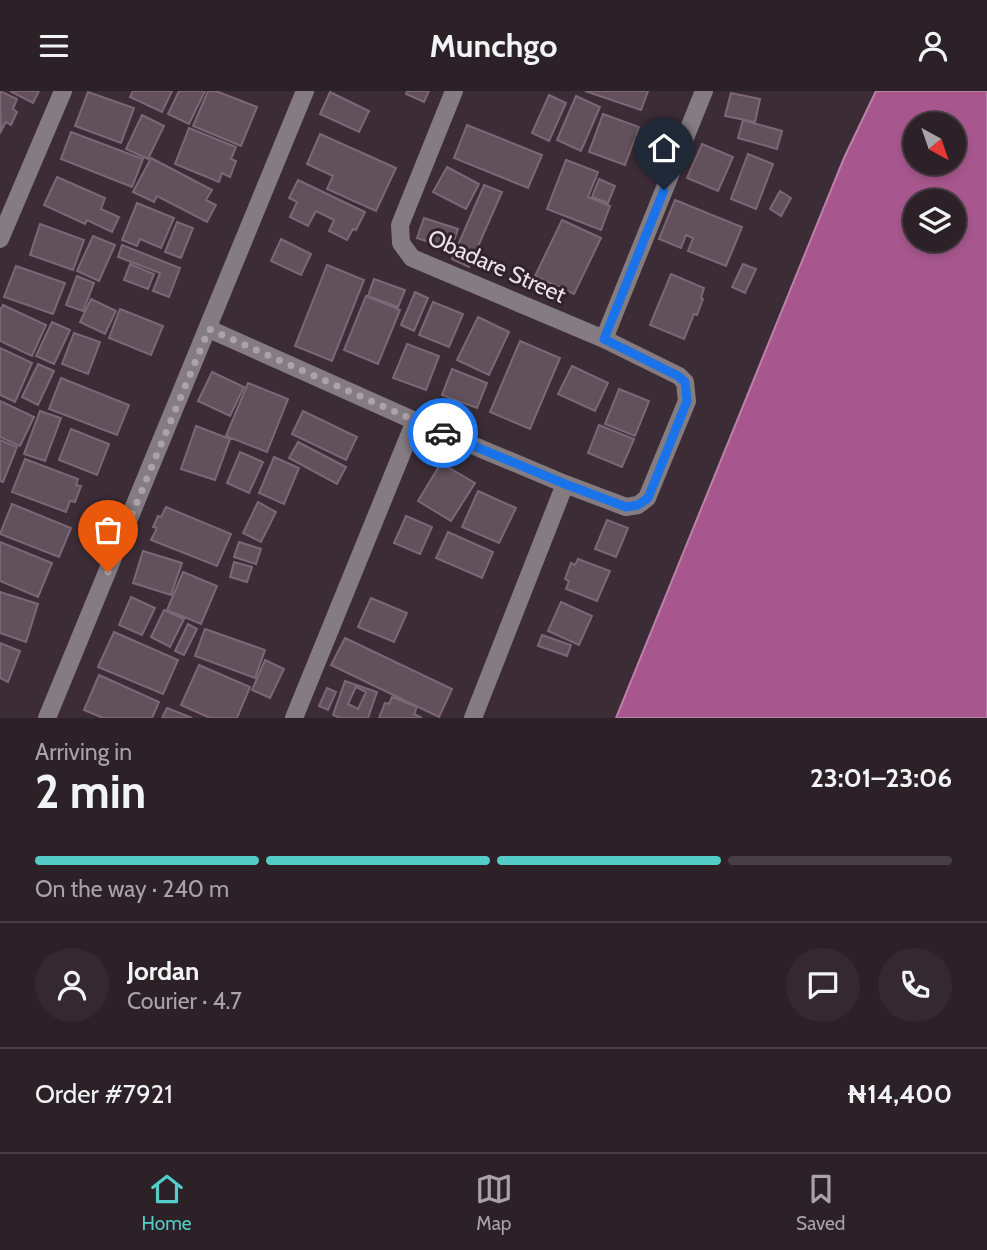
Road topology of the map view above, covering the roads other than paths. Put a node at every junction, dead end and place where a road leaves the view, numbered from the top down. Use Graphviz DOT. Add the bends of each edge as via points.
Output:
graph roads {
  1 [pos="63,91"];
  2 [pos="305,91"];
  3 [pos="454,91"];
  4 [pos="704,91"];
  5 [pos="0,239"];
  6 [pos="209,329"];
  7 [pos="604,339"];
  8 [pos="415,421"];
  9 [pos="565,484"];
  10 [pos="47,718"];
  11 [pos="294,718"];
  12 [pos="473,718"];
  1 -- 5 [label="street"];
  2 -- 6 [label="street"];
  3 -- 7 [label="street, Obadare Street" via="400,225 401,243 412,258"];
  4 -- 7 [label="street"];
  6 -- 8 [label="street"];
  6 -- 10 [label="street"];
  7 -- 9 [label="street, Obadare Street" via="678,376 685,382 687,401 648,498 638,505 626,507"];
  8 -- 9 [label="street"];
  8 -- 11 [label="street"];
  9 -- 12 [label="street"];
}
